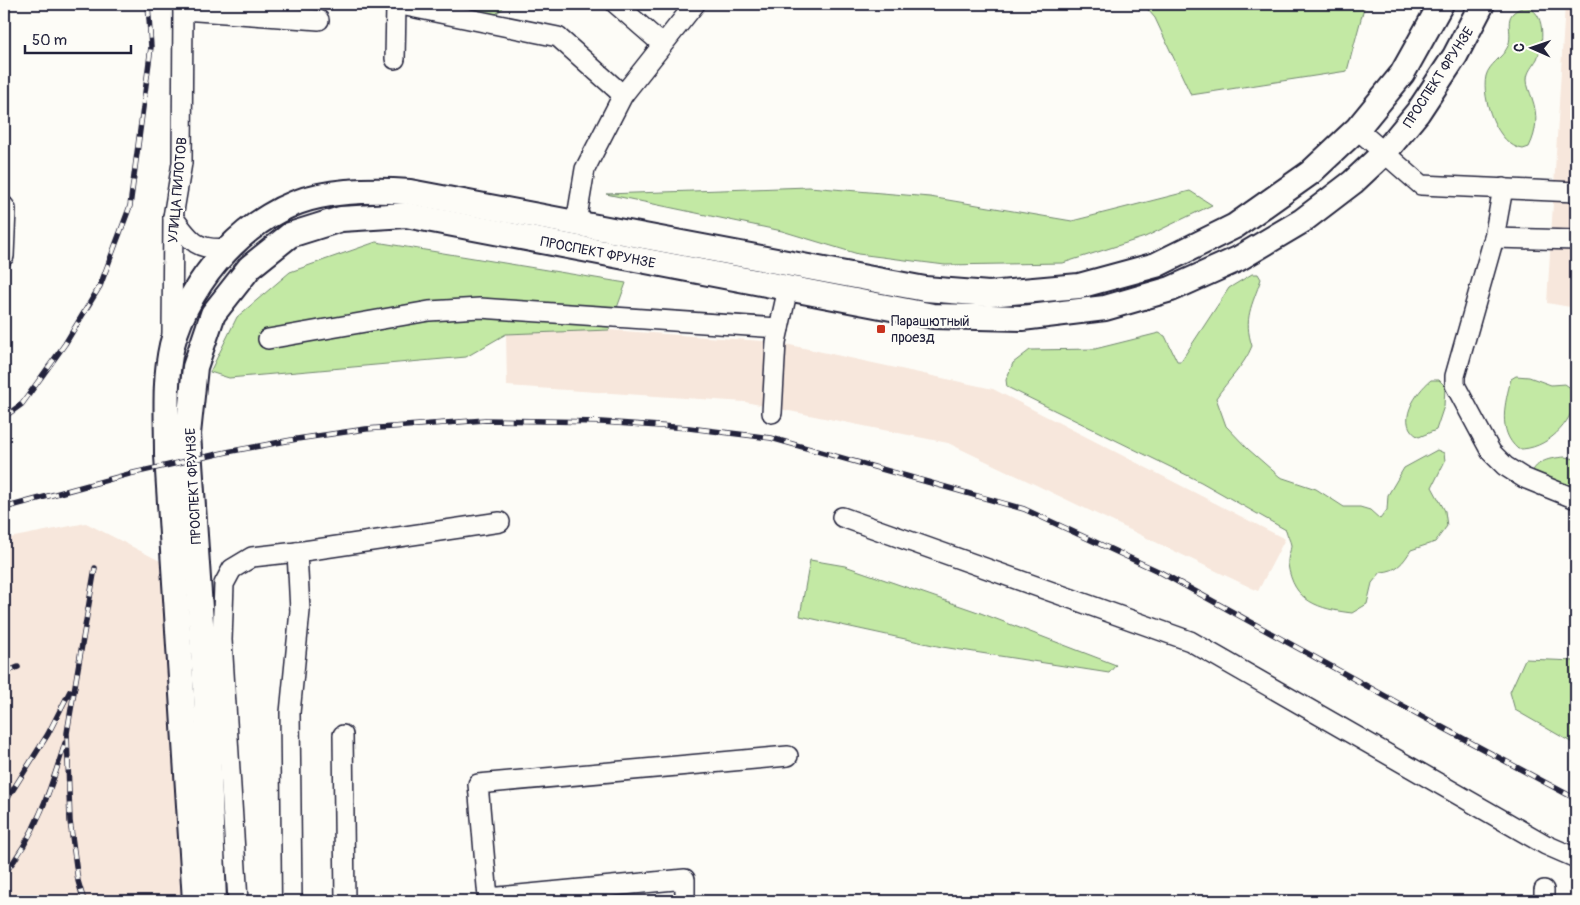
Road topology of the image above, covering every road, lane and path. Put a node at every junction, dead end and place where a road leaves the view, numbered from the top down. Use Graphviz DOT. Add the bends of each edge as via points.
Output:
graph roads {
  1 [pos="616,4"];
  2 [pos="695,4"];
  3 [pos="1441,4"];
  4 [pos="1482,4"];
  5 [pos="396,5"];
  6 [pos="182,7"];
  7 [pos="458,11"];
  8 [pos="319,20"];
  9 [pos="662,44"];
  10 [pos="395,59"];
  11 [pos="623,95"];
  12 [pos="1357,129"];
  13 [pos="1385,152"];
  14 [pos="1503,188"];
  15 [pos="1576,192"];
  16 [pos="4,206"];
  17 [pos="173,217"];
  18 [pos="576,223"];
  19 [pos="1494,238"];
  20 [pos="1576,240"];
  21 [pos="229,248"];
  22 [pos="4,256"];
  23 [pos="788,288"];
  24 [pos="779,328"];
  25 [pos="268,339"];
  26 [pos="172,345"];
  27 [pos="772,413"];
  28 [pos="1576,499"];
  29 [pos="842,517"];
  30 [pos="500,522"];
  31 [pos="297,552"];
  32 [pos="343,735"];
  33 [pos="788,756"];
  34 [pos="1576,858"];
  35 [pos="488,900"];
  36 [pos="195,901"];
  37 [pos="214,901"];
  38 [pos="238,901"];
  39 [pos="292,901"];
  40 [pos="346,901"];
  41 [pos="685,901"];
  1 -- 9 [label="street"];
  2 -- 9 [label="street"];
  3 -- 12 [label="main road, ПРОСПЕКТ ФРУНЗЕ" via="1402,74"];
  4 -- 13 [label="main road, ПРОСПЕКТ ФРУНЗЕ" via="1455,56 1418,112"];
  5 -- 7 [label="street"];
  5 -- 10 [label="street"];
  6 -- 8 [label="street"];
  6 -- 17 [label="street, УЛИЦА ПИЛОТОВ" via="182,164"];
  7 -- 11 [label="street" via="558,38"];
  9 -- 11 [label="street"];
  11 -- 18 [label="street" via="585,169"];
  12 -- 13 [label="street"];
  12 -- 18 [label="main road, ПРОСПЕКТ ФРУНЗЕ" via="1310,172 1235,226 1156,265 1079,286 989,294 925,289"];
  13 -- 14 [label="street" via="1421,185"];
  13 -- 23 [label="main road, ПРОСПЕКТ ФРУНЗЕ" via="1353,182 1302,221 1238,259 1171,290 1105,308 1022,318 933,316"];
  14 -- 15 [label="street"];
  14 -- 19 [label="street"];
  16 -- 22 [label="street"];
  17 -- 21 [label="street" via="198,246 211,250"];
  17 -- 26 [label="street, УЛИЦА ПИЛОТОВ"];
  18 -- 21 [label="main road, ПРОСПЕКТ ФРУНЗЕ" via="410,192 372,190 318,196 280,211 254,226"];
  19 -- 20 [label="street"];
  19 -- 28 [label="street" via="1455,376 1457,393 1491,452 1505,466 1524,478"];
  21 -- 26 [label="main road, ПРОСПЕКТ ФРУНЗЕ" via="218,257 188,302"];
  23 -- 24 [label="street"];
  23 -- 37 [label="main road, ПРОСПЕКТ ФРУНЗЕ" via="406,215 341,219 290,235 250,267 213,314 195,367 188,434 206,695"];
  24 -- 25 [label="street" via="480,308 429,311"];
  24 -- 27 [label="street"];
  26 -- 36 [label="main road, ПРОСПЕКТ ФРУНЗЕ" via="167,390 166,455"];
  29 -- 34 [label="street" via="1190,640 1546,845"];
  30 -- 31 [label="street"];
  31 -- 38 [label="street" via="252,557 232,568 224,584 222,640"];
  31 -- 39 [label="street" via="300,611 290,713"];
  32 -- 40 [label="street"];
  33 -- 35 [label="street" via="478,784"];
  35 -- 41 [label="street" via="685,879"];
}
